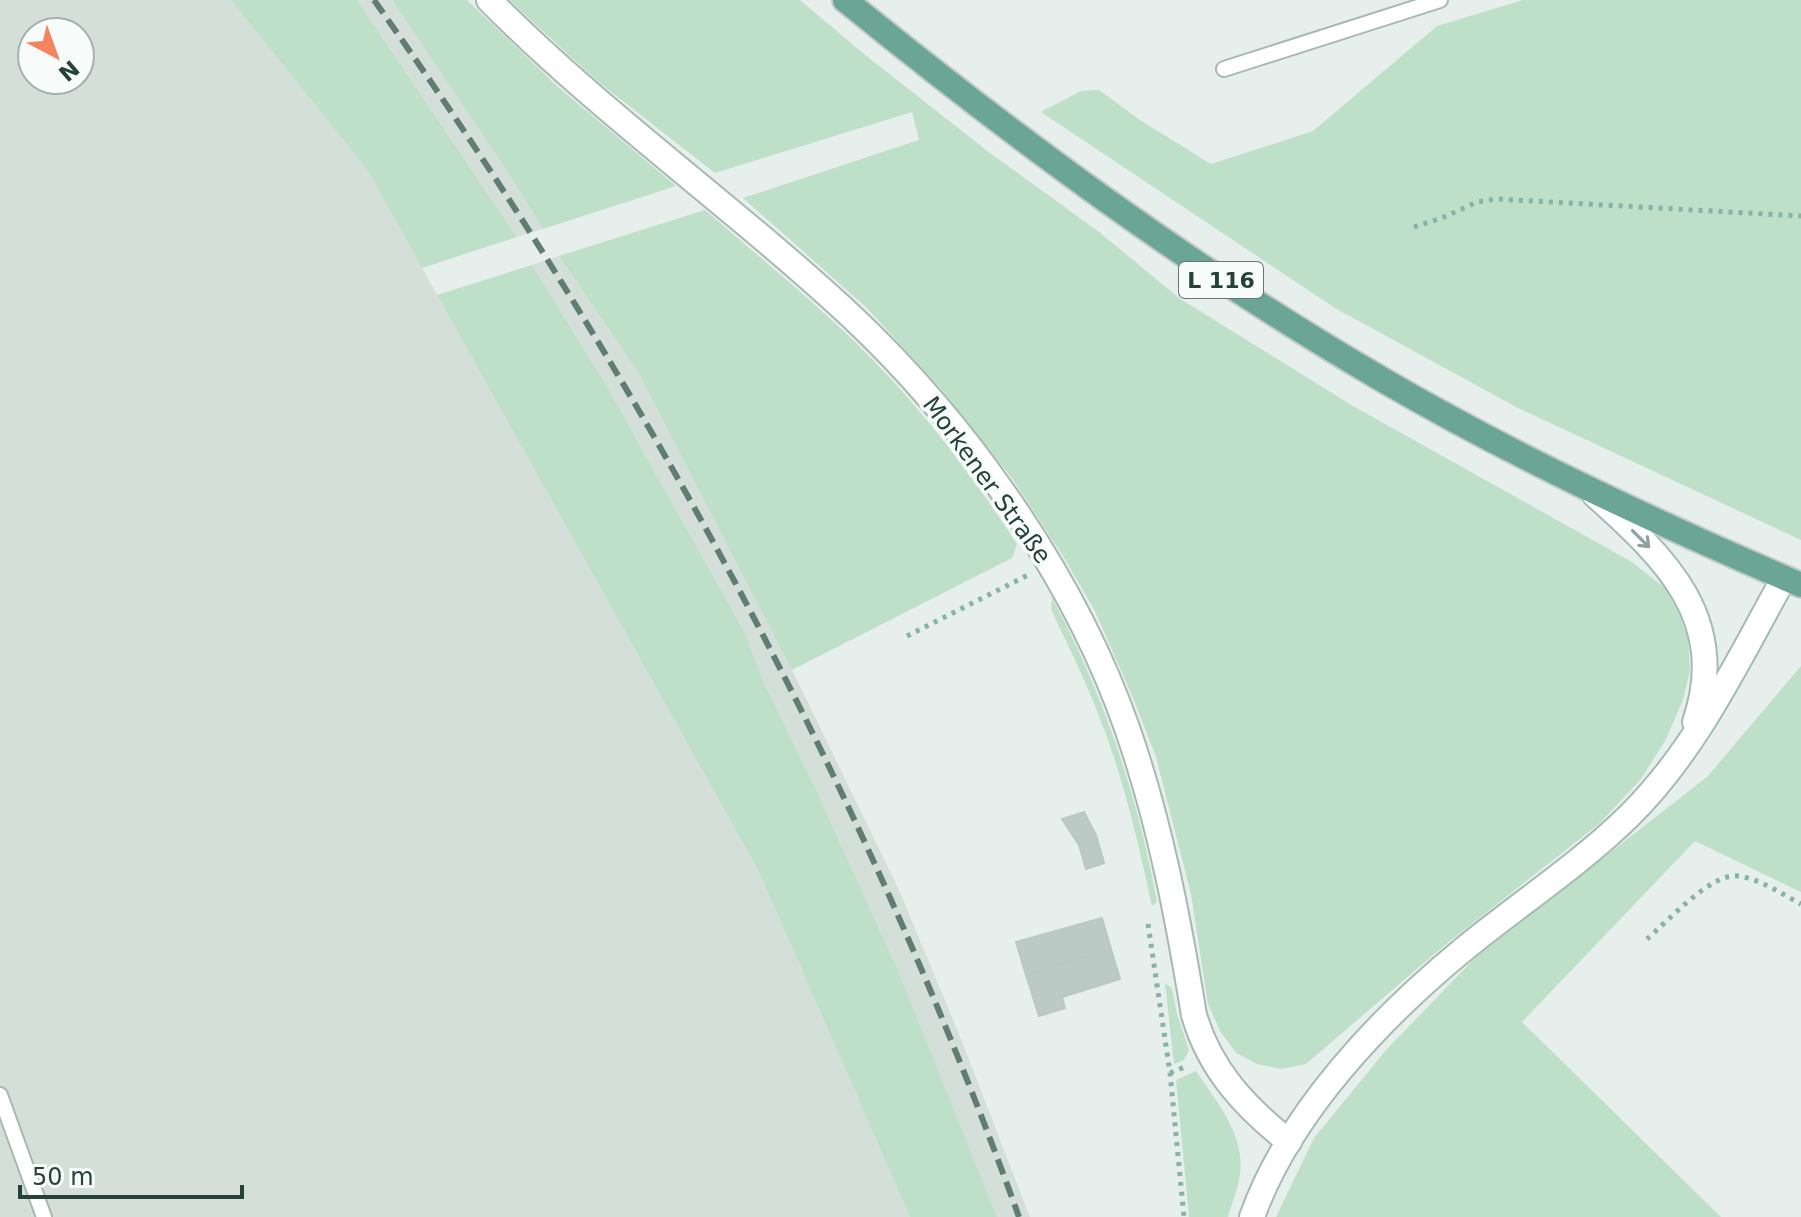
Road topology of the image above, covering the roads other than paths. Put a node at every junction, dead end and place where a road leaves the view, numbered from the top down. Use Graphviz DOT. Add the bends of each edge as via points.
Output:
graph roads {
  1 [pos="489,0"];
  2 [pos="845,0"];
  3 [pos="1440,0"];
  4 [pos="1224,69"];
  5 [pos="1584,485"];
  6 [pos="1792,581"];
  7 [pos="1687,747"];
  8 [pos="0,1095"];
  9 [pos="1289,1142"];
  10 [pos="44,1217"];
  11 [pos="1252,1217"];
  1 -- 9 [label="street, Morkener Straße" via="568,75 751,227 878,342 1025,524 1103,667 1138,761 1169,875 1201,1037 1233,1091"];
  2 -- 5 [label="main road, L 116" via="1040,154 1231,287 1435,410"];
  3 -- 4 [label="lane"];
  5 -- 6 [label="main road, L 116"];
  5 -- 7 [label="street, L 116, one-way" via="1668,568 1696,615 1705,662"];
  6 -- 7 [label="street"];
  7 -- 9 [label="street" via="1611,832 1398,1008 1346,1065"];
  8 -- 10 [label="lane"];
  9 -- 11 [label="street"];
}
